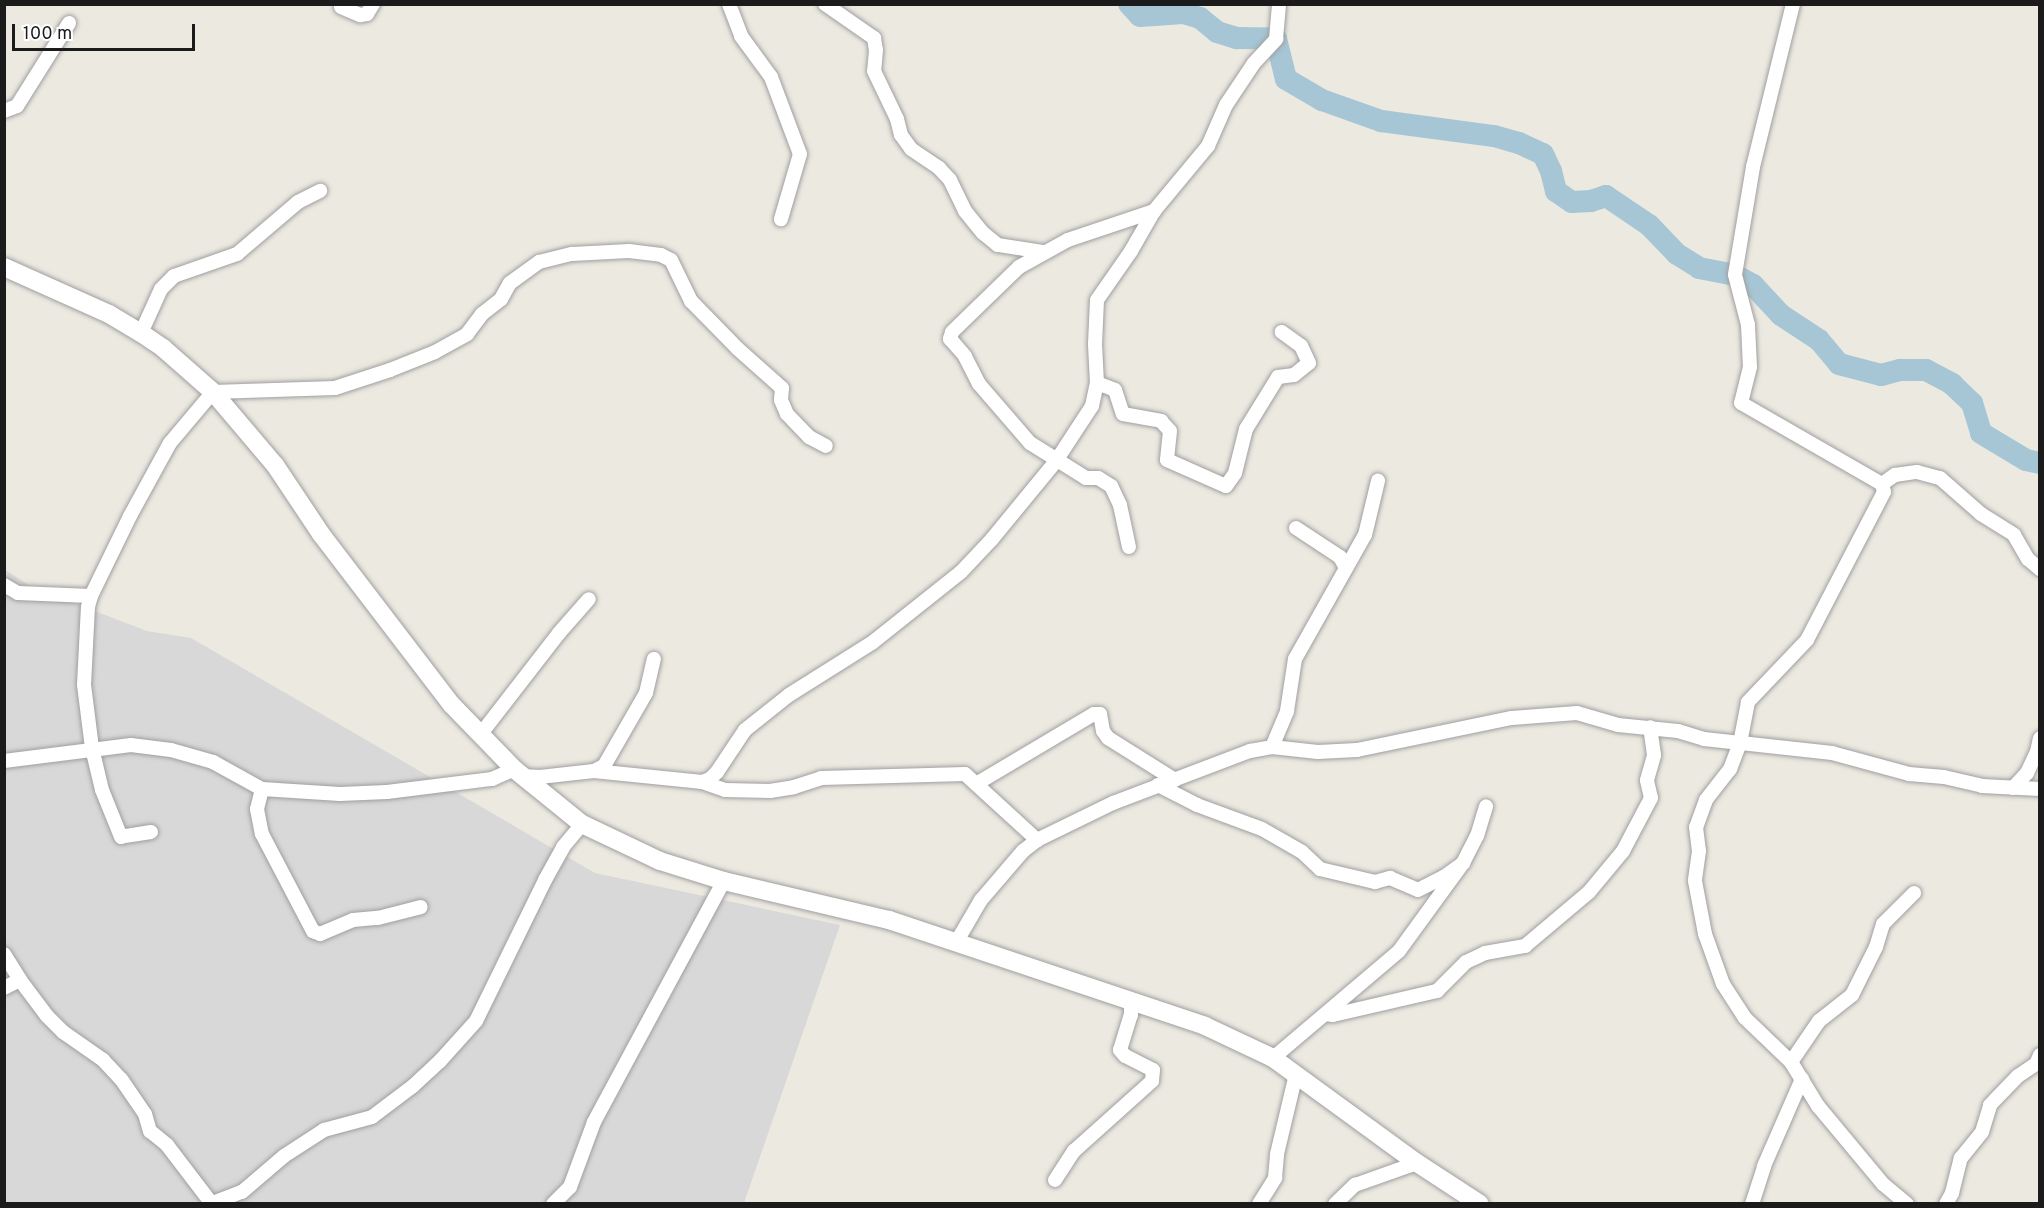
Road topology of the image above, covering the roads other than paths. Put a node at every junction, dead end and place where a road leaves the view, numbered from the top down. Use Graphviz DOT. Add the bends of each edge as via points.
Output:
graph roads {
  1 [pos="373,4"];
  2 [pos="729,4"];
  3 [pos="825,4"];
  4 [pos="1279,4"];
  5 [pos="1793,4"];
  6 [pos="341,7"];
  7 [pos="69,23"];
  8 [pos="4,111"];
  9 [pos="320,191"];
  10 [pos="1154,211"];
  11 [pos="781,219"];
  12 [pos="1043,252"];
  13 [pos="4,267"];
  14 [pos="1282,332"];
  15 [pos="141,333"];
  16 [pos="1097,383"];
  17 [pos="213,392"];
  18 [pos="826,446"];
  19 [pos="1056,460"];
  20 [pos="1378,481"];
  21 [pos="1882,484"];
  22 [pos="1296,528"];
  23 [pos="1129,546"];
  24 [pos="1345,566"];
  25 [pos="2040,568"];
  26 [pos="4,585"];
  27 [pos="90,596"];
  28 [pos="589,599"];
  29 [pos="654,658"];
  30 [pos="1650,727"];
  31 [pos="480,735"];
  32 [pos="2040,738"];
  33 [pos="1740,742"];
  34 [pos="1272,747"];
  35 [pos="92,748"];
  36 [pos="4,760"];
  37 [pos="594,771"];
  38 [pos="518,772"];
  39 [pos="1176,780"];
  40 [pos="702,782"];
  41 [pos="976,784"];
  42 [pos="1158,785"];
  43 [pos="2013,788"];
  44 [pos="262,789"];
  45 [pos="2040,789"];
  46 [pos="1486,806"];
  47 [pos="582,824"];
  48 [pos="151,832"];
  49 [pos="1037,840"];
  50 [pos="1463,863"];
  51 [pos="724,881"];
  52 [pos="1914,893"];
  53 [pos="421,907"];
  54 [pos="957,941"];
  55 [pos="4,954"];
  56 [pos="20,980"];
  57 [pos="4,988"];
  58 [pos="1131,1001"];
  59 [pos="1326,1014"];
  60 [pos="2040,1055"];
  61 [pos="1273,1058"];
  62 [pos="1791,1062"];
  63 [pos="1296,1074"];
  64 [pos="1802,1079"];
  65 [pos="1417,1164"];
  66 [pos="1055,1180"];
  67 [pos="212,1203"];
  68 [pos="554,1203"];
  69 [pos="1259,1203"];
  70 [pos="1335,1203"];
  71 [pos="1480,1203"];
  72 [pos="1752,1203"];
  73 [pos="1907,1203"];
  74 [pos="1946,1203"];
  1 -- 6 [label="street" via="367,14 360,15"];
  2 -- 11 [label="street" via="741,36 771,77 800,154"];
  3 -- 12 [label="street" via="874,38 874,71 901,135 911,149 950,180 965,211 983,233 998,245"];
  4 -- 10 [label="street" via="1276,39 1254,63 1226,105 1208,146"];
  5 -- 21 [label="street" via="1753,166 1735,275 1748,325 1750,367 1741,403"];
  7 -- 8 [label="street" via="17,106"];
  9 -- 15 [label="street" via="298,202 237,254 174,276 162,289"];
  10 -- 12 [label="street"];
  10 -- 16 [label="street" via="1097,300"];
  12 -- 19 [label="street" via="1005,279 952,332 950,339 965,356 979,384 1030,443"];
  13 -- 15 [label="street" via="109,314"];
  14 -- 16 [label="street" via="1301,346 1310,363 1294,375 1278,377 1246,429 1235,473 1226,486 1167,460 1170,431 1161,422 1123,414 1115,390"];
  15 -- 17 [label="street"];
  16 -- 19 [label="street" via="1092,406"];
  17 -- 18 [label="street" via="335,388 390,370 466,334 501,299 510,283 539,262 572,254 629,251 671,260 691,301 770,375 782,388 781,400 787,414 809,437"];
  17 -- 27 [label="street" via="170,443"];
  17 -- 31 [label="street" via="275,465 397,635"];
  19 -- 23 [label="street" via="1086,478 1098,478 1110,486 1120,505"];
  19 -- 40 [label="street" via="961,572 873,642 789,695 745,730 717,772"];
  20 -- 24 [label="street" via="1365,535"];
  21 -- 25 [label="street" via="1895,475 1917,472 1940,478 1981,514 2014,535 2028,559"];
  21 -- 33 [label="street" via="1884,492 1807,640 1748,702"];
  22 -- 24 [label="street" via="1340,557"];
  24 -- 34 [label="street" via="1295,659 1287,711"];
  26 -- 27 [label="street" via="18,592"];
  27 -- 35 [label="street" via="84,685"];
  28 -- 31 [label="street"];
  29 -- 37 [label="street" via="646,693 604,766"];
  30 -- 33 [label="street"];
  30 -- 34 [label="street" via="1618,725 1577,713 1512,718 1356,750 1318,752"];
  30 -- 59 [label="street" via="1654,754 1647,780 1651,798 1623,851 1589,892 1525,946 1485,953 1466,962 1437,991"];
  31 -- 38 [label="street"];
  32 -- 43 [label="street" via="2027,773"];
  33 -- 43 [label="street" via="1832,753 1909,774"];
  33 -- 62 [label="street" via="1730,769 1706,800 1696,827 1697,893 1723,984 1745,1018"];
  34 -- 39 [label="street" via="1250,751"];
  35 -- 36 [label="street"];
  35 -- 44 [label="street" via="131,745 171,750 213,762"];
  35 -- 48 [label="street" via="118,834 124,838"];
  37 -- 38 [label="street" via="540,777"];
  37 -- 40 [label="street"];
  38 -- 44 [label="street" via="387,792 340,794"];
  38 -- 47 [label="street"];
  39 -- 41 [label="street" via="1108,738 1100,714 1094,714"];
  39 -- 42 [label="street"];
  40 -- 41 [label="street" via="725,790 770,791 821,778 938,773 965,774"];
  41 -- 49 [label="street"];
  42 -- 49 [label="street"];
  42 -- 50 [label="street" via="1197,805 1262,829 1302,852 1320,869 1375,882 1390,878 1418,890"];
  43 -- 45 [label="street"];
  44 -- 53 [label="street" via="257,809 262,834 313,931 320,934 353,920"];
  46 -- 50 [label="street"];
  47 -- 51 [label="street" via="660,861"];
  47 -- 67 [label="street" via="563,847 545,880 476,1021 440,1061 372,1117 324,1130 284,1156 242,1192"];
  49 -- 54 [label="street" via="981,900"];
  50 -- 59 [label="street" via="1399,951"];
  51 -- 54 [label="street" via="820,901"];
  51 -- 68 [label="street" via="594,1122 570,1186"];
  52 -- 62 [label="street" via="1883,924 1852,995 1819,1021"];
  54 -- 58 [label="street"];
  55 -- 56 [label="street"];
  56 -- 57 [label="street"];
  56 -- 67 [label="street" via="63,1032 103,1060 122,1079 145,1114 150,1131 167,1145"];
  58 -- 61 [label="street" via="1205,1026"];
  58 -- 66 [label="street" via="1131,1015 1120,1050 1154,1070 1152,1081 1074,1151"];
  59 -- 61 [label="street"];
  60 -- 74 [label="street" via="2036,1064 2018,1076 1990,1105 1982,1132 1961,1158"];
  61 -- 63 [label="street"];
  62 -- 64 [label="street"];
  63 -- 65 [label="street"];
  63 -- 69 [label="street" via="1275,1178"];
  64 -- 72 [label="street"];
  64 -- 73 [label="street" via="1818,1106 1883,1184"];
  65 -- 70 [label="street" via="1355,1185"];
  65 -- 71 [label="street"];
}
